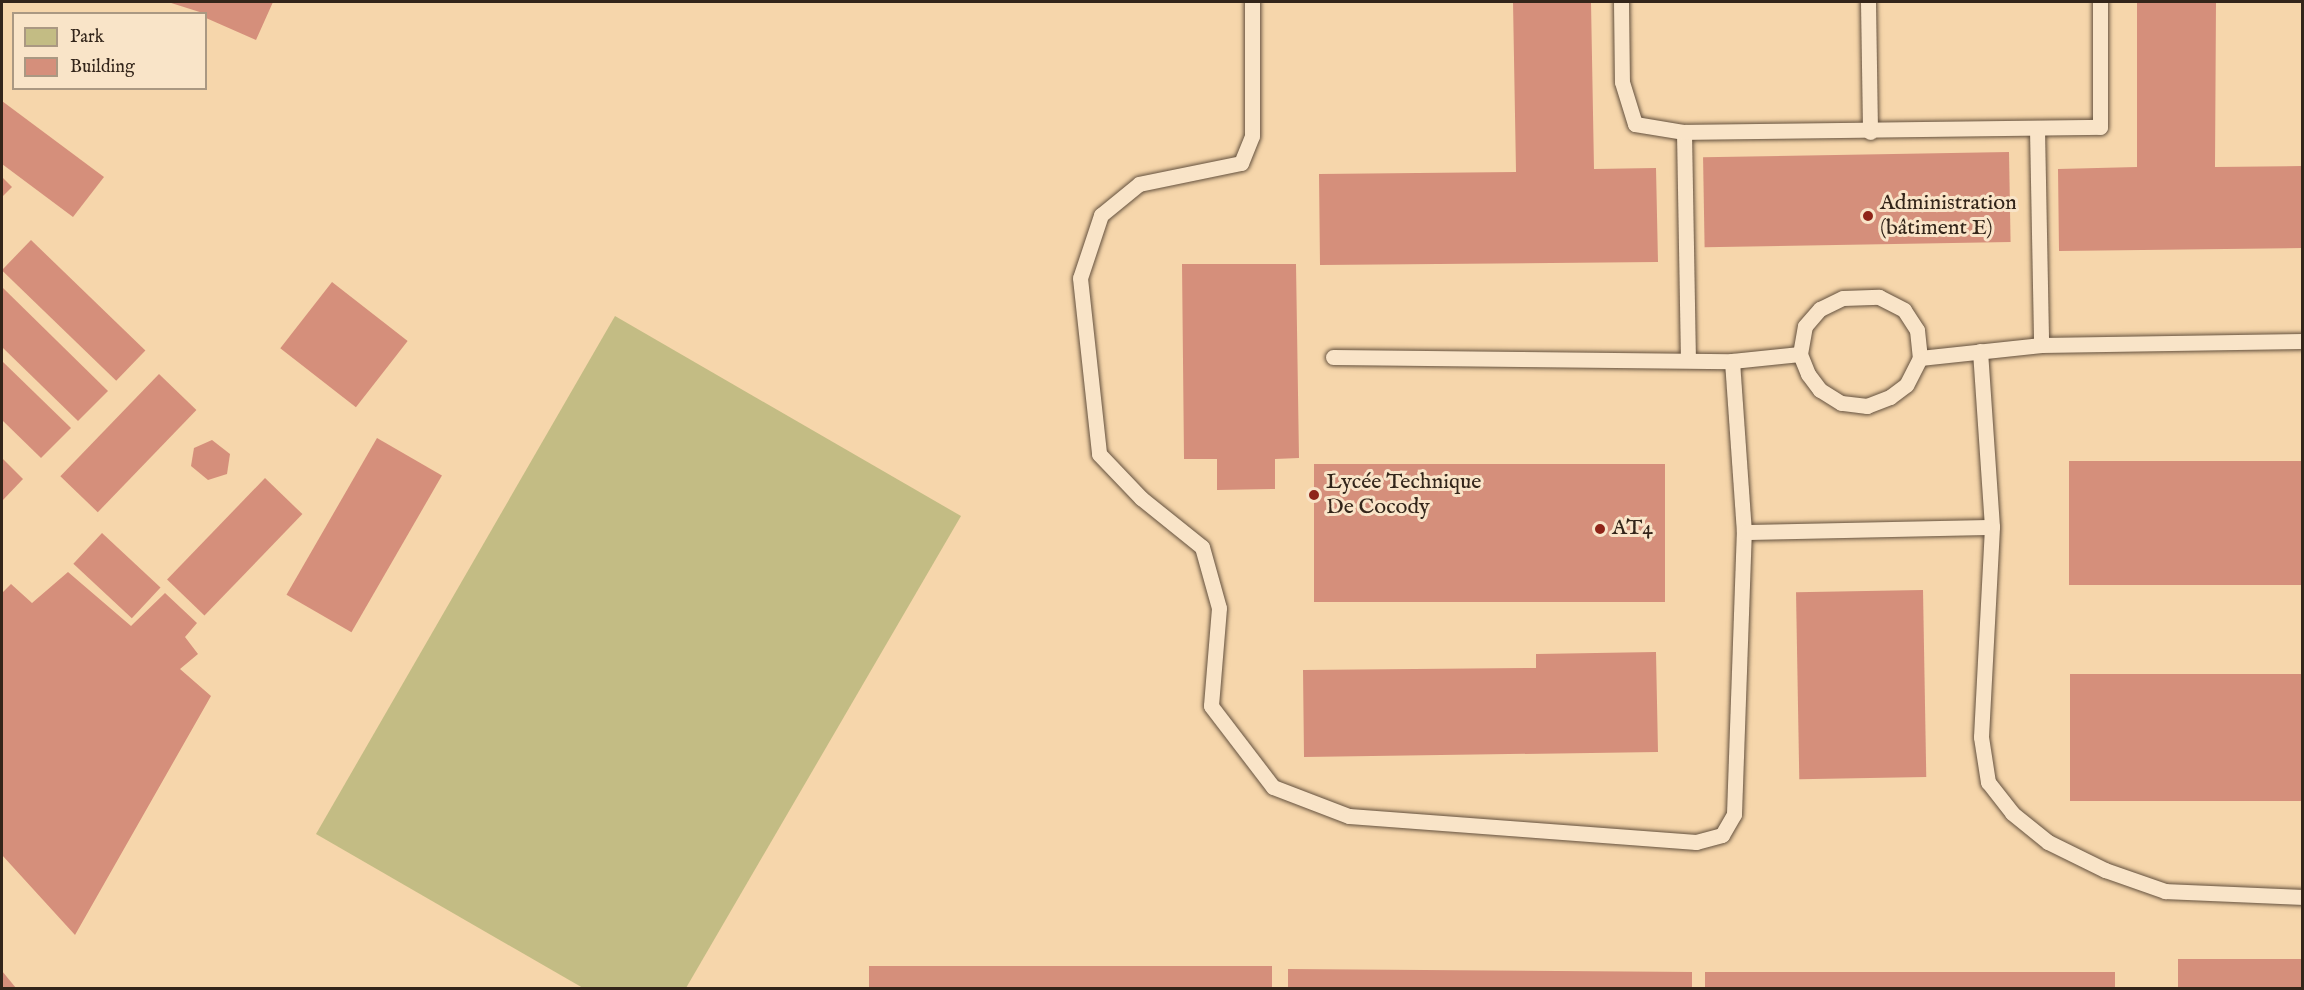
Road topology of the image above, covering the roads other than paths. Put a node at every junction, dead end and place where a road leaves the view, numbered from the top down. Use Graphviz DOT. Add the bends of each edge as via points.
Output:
graph roads {
  1 [pos="1252,2"];
  2 [pos="1621,2"];
  3 [pos="1868,2"];
  4 [pos="2100,2"];
  5 [pos="2037,129"];
  6 [pos="1684,132"];
  7 [pos="1870,132"];
  8 [pos="2302,341"];
  9 [pos="2041,345"];
  10 [pos="1980,351"];
  11 [pos="1800,354"];
  12 [pos="1333,357"];
  13 [pos="1920,358"];
  14 [pos="1688,360"];
  15 [pos="1732,361"];
  16 [pos="1992,527"];
  17 [pos="1744,532"];
  18 [pos="2302,897"];
  1 -- 17 [label="lane" via="1252,136 1241,163 1139,184 1101,214 1080,278 1099,454 1141,498 1202,547 1219,608 1211,706 1273,787 1349,816 1696,842 1722,835 1734,814"];
  2 -- 6 [label="lane" via="1622,82 1635,124"];
  3 -- 7 [label="lane"];
  4 -- 5 [label="lane" via="2100,127"];
  5 -- 7 [label="lane"];
  5 -- 9 [label="lane"];
  6 -- 7 [label="lane"];
  6 -- 14 [label="lane"];
  8 -- 9 [label="lane"];
  9 -- 10 [label="lane"];
  10 -- 13 [label="lane"];
  10 -- 16 [label="lane"];
  11 -- 13 [label="lane" via="1820,390 1841,403 1867,406 1906,385"];
  11 -- 13 [label="lane" via="1805,326 1820,309 1843,298 1879,297 1904,310 1917,330"];
  11 -- 15 [label="lane"];
  12 -- 14 [label="lane"];
  14 -- 15 [label="lane"];
  15 -- 17 [label="lane"];
  16 -- 17 [label="lane"];
  16 -- 18 [label="lane" via="1981,737 1988,782 2012,813 2048,842 2104,870 2165,891"];
}
